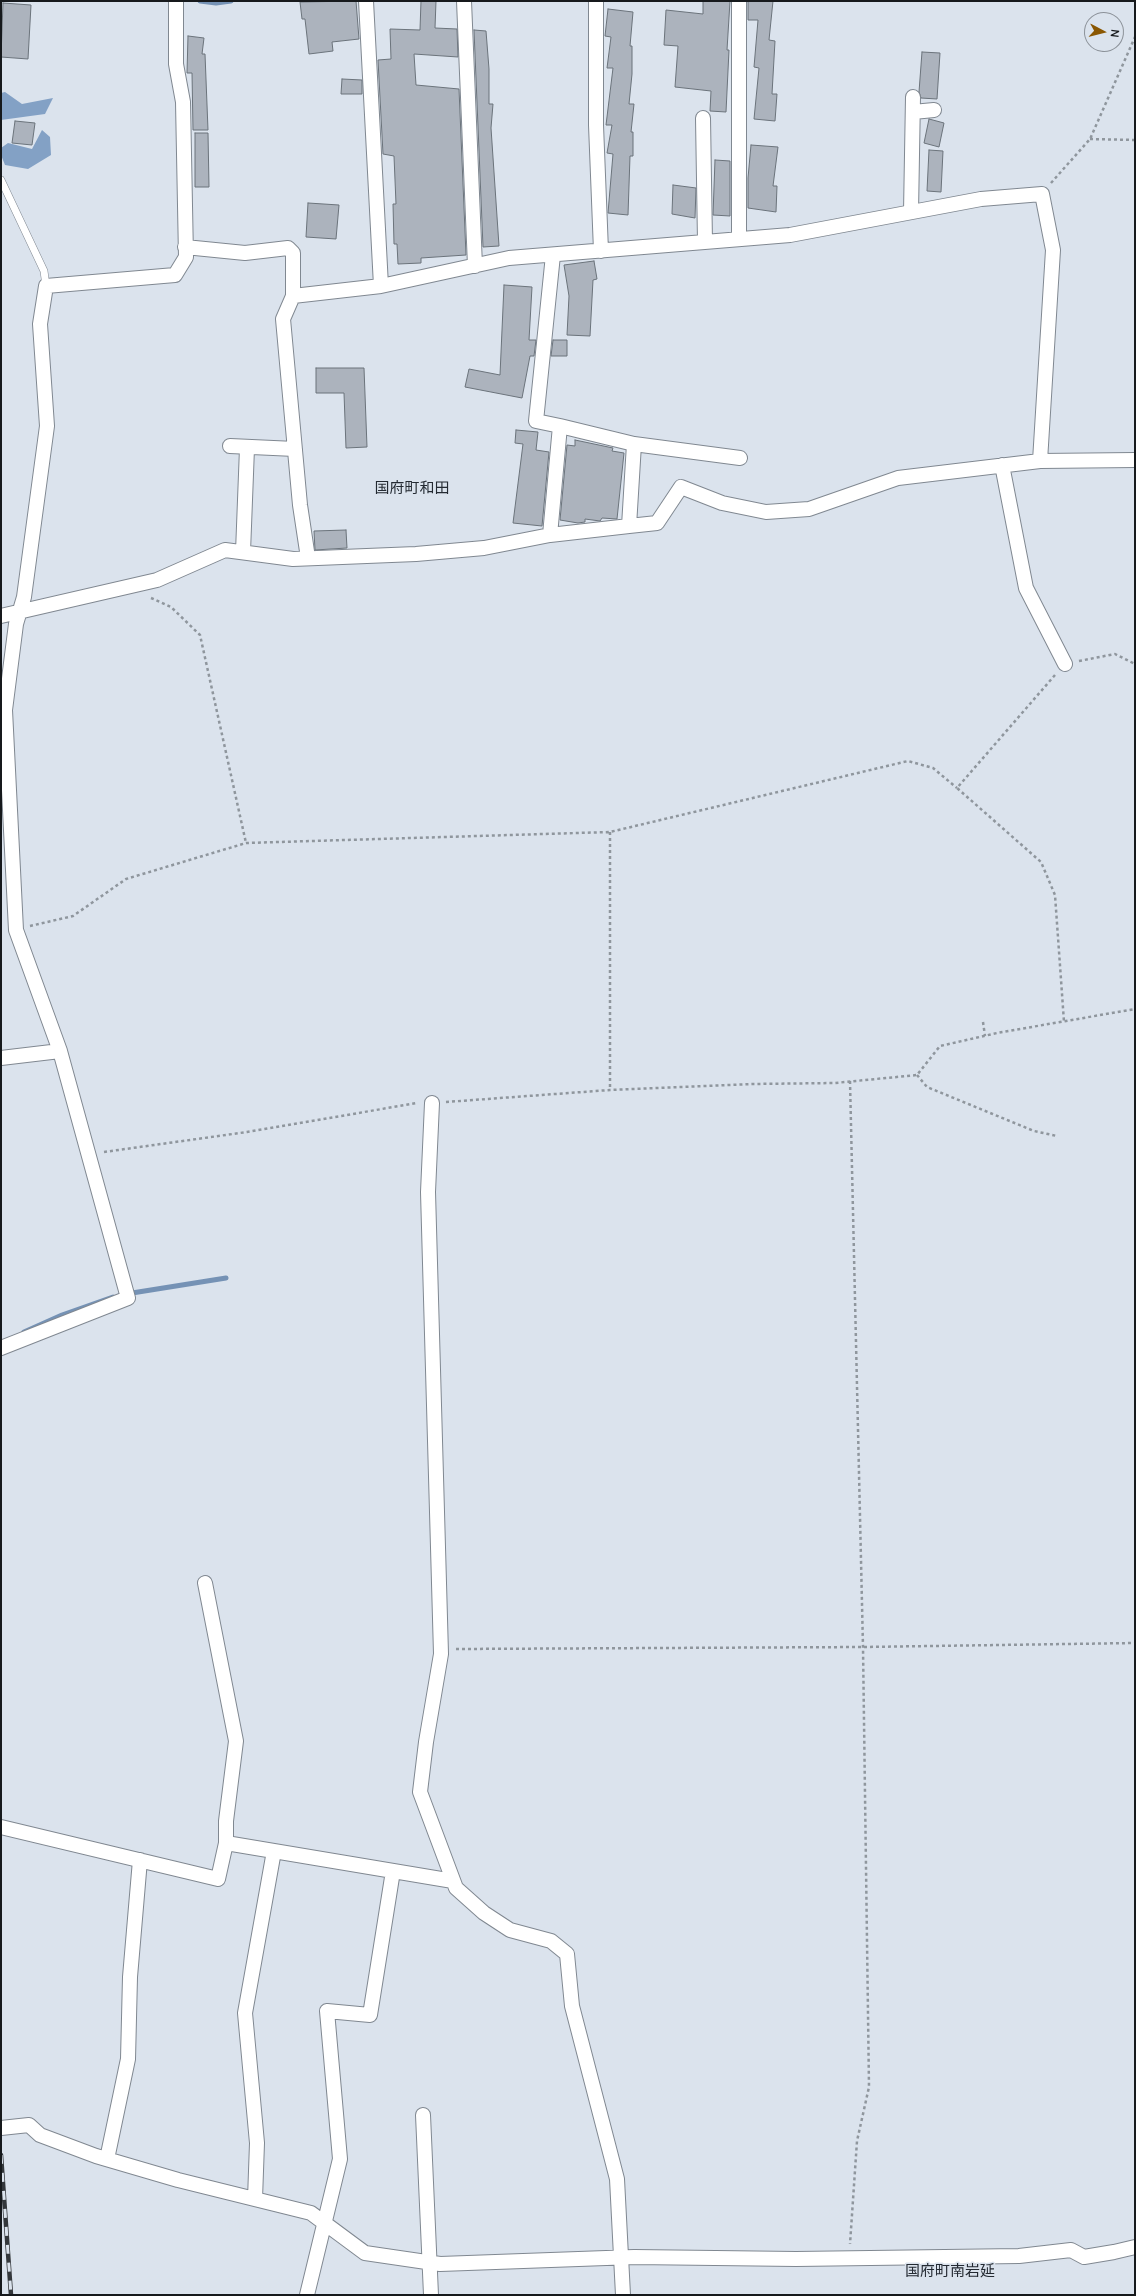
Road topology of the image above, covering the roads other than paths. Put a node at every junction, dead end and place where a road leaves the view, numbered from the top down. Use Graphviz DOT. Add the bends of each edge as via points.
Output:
graph roads {
  1 [pos="176,1"];
  2 [pos="366,1"];
  3 [pos="464,1"];
  4 [pos="596,1"];
  5 [pos="739,1"];
  6 [pos="913,97"];
  7 [pos="934,110"];
  8 [pos="913,112"];
  9 [pos="703,118"];
  10 [pos="1,180"];
  11 [pos="911,212"];
  12 [pos="739,239"];
  13 [pos="705,242"];
  14 [pos="185,248"];
  15 [pos="601,251"];
  16 [pos="552,255"];
  17 [pos="475,266"];
  18 [pos="46,286"];
  19 [pos="381,286"];
  20 [pos="293,296"];
  21 [pos="560,426"];
  22 [pos="634,444"];
  23 [pos="230,446"];
  24 [pos="247,448"];
  25 [pos="295,449"];
  26 [pos="740,458"];
  27 [pos="1135,460"];
  28 [pos="1040,461"];
  29 [pos="1002,465"];
  30 [pos="628,526"];
  31 [pos="550,535"];
  32 [pos="243,552"];
  33 [pos="308,558"];
  34 [pos="20,611"];
  35 [pos="1,616"];
  36 [pos="1065,664"];
  37 [pos="60,1051"];
  38 [pos="1,1058"];
  39 [pos="432,1103"];
  40 [pos="1,1348"];
  41 [pos="205,1583"];
  42 [pos="1,1826"];
  43 [pos="226,1843"];
  44 [pos="274,1851"];
  45 [pos="140,1860"];
  46 [pos="393,1871"];
  47 [pos="453,1881"];
  48 [pos="423,2115"];
  49 [pos="1,2128"];
  50 [pos="107,2159"];
  51 [pos="255,2199"];
  52 [pos="326,2222"];
  53 [pos="1135,2247"];
  54 [pos="623,2258"];
  55 [pos="428,2262"];
  56 [pos="307,2295"];
  57 [pos="431,2295"];
  58 [pos="624,2295"];
  1 -- 14 [label="street" via="176,64 183,102"];
  2 -- 19 [label="street"];
  3 -- 17 [label="street"];
  4 -- 15 [label="street" via="596,125"];
  5 -- 12 [label="street"];
  6 -- 8 [label="street"];
  7 -- 8 [label="street"];
  8 -- 11 [label="street"];
  9 -- 13 [label="street"];
  10 -- 18 [label="lane" via="44,271"];
  11 -- 12 [label="street" via="790,235"];
  11 -- 28 [label="street" via="981,199 1042,194 1053,250"];
  12 -- 13 [label="street"];
  13 -- 15 [label="street"];
  14 -- 18 [label="street" via="186,257 175,275"];
  14 -- 20 [label="street" via="244,253 288,248 293,253"];
  15 -- 16 [label="street"];
  16 -- 17 [label="street" via="509,258"];
  16 -- 21 [label="street" via="536,421"];
  17 -- 19 [label="street"];
  18 -- 34 [label="street" via="40,324 47,426"];
  19 -- 20 [label="street"];
  20 -- 25 [label="street" via="283,319"];
  21 -- 22 [label="street"];
  21 -- 31 [label="street"];
  22 -- 26 [label="street"];
  22 -- 30 [label="street"];
  23 -- 24 [label="street"];
  24 -- 25 [label="street"];
  24 -- 32 [label="street"];
  25 -- 33 [label="street"];
  27 -- 28 [label="street"];
  28 -- 29 [label="street"];
  29 -- 30 [label="street" via="898,478 802,510 766,512 722,502 681,487 657,523"];
  29 -- 36 [label="street" via="1026,588"];
  30 -- 31 [label="street"];
  31 -- 33 [label="street" via="484,548 416,554"];
  32 -- 33 [label="street" via="293,559"];
  32 -- 34 [label="street" via="225,550 157,580"];
  34 -- 35 [label="street"];
  34 -- 37 [label="street" via="16,624 5,710 16,930"];
  37 -- 38 [label="street"];
  37 -- 40 [label="street" via="128,1298"];
  39 -- 47 [label="street" via="428,1192 441,1649 420,1792"];
  41 -- 43 [label="street" via="236,1741 226,1820"];
  42 -- 45 [label="street"];
  43 -- 44 [label="street"];
  43 -- 45 [label="street" via="218,1879"];
  44 -- 46 [label="street"];
  44 -- 51 [label="street" via="245,2013 257,2143"];
  45 -- 50 [label="street" via="130,1976 128,2059"];
  46 -- 47 [label="street"];
  46 -- 52 [label="street" via="370,2015 327,2011 340,2159"];
  47 -- 54 [label="street" via="456,1888 484,1913 510,1930 550,1941 567,1954 572,2006 617,2179"];
  48 -- 55 [label="street"];
  49 -- 50 [label="street" via="29,2125 40,2135"];
  50 -- 51 [label="street"];
  51 -- 52 [label="street" via="311,2213"];
  52 -- 55 [label="street" via="365,2253"];
  52 -- 56 [label="street"];
  53 -- 54 [label="street" via="1084,2257 1071,2250 1019,2256"];
  54 -- 55 [label="street" via="440,2264"];
  54 -- 58 [label="street"];
  55 -- 57 [label="street"];
}
